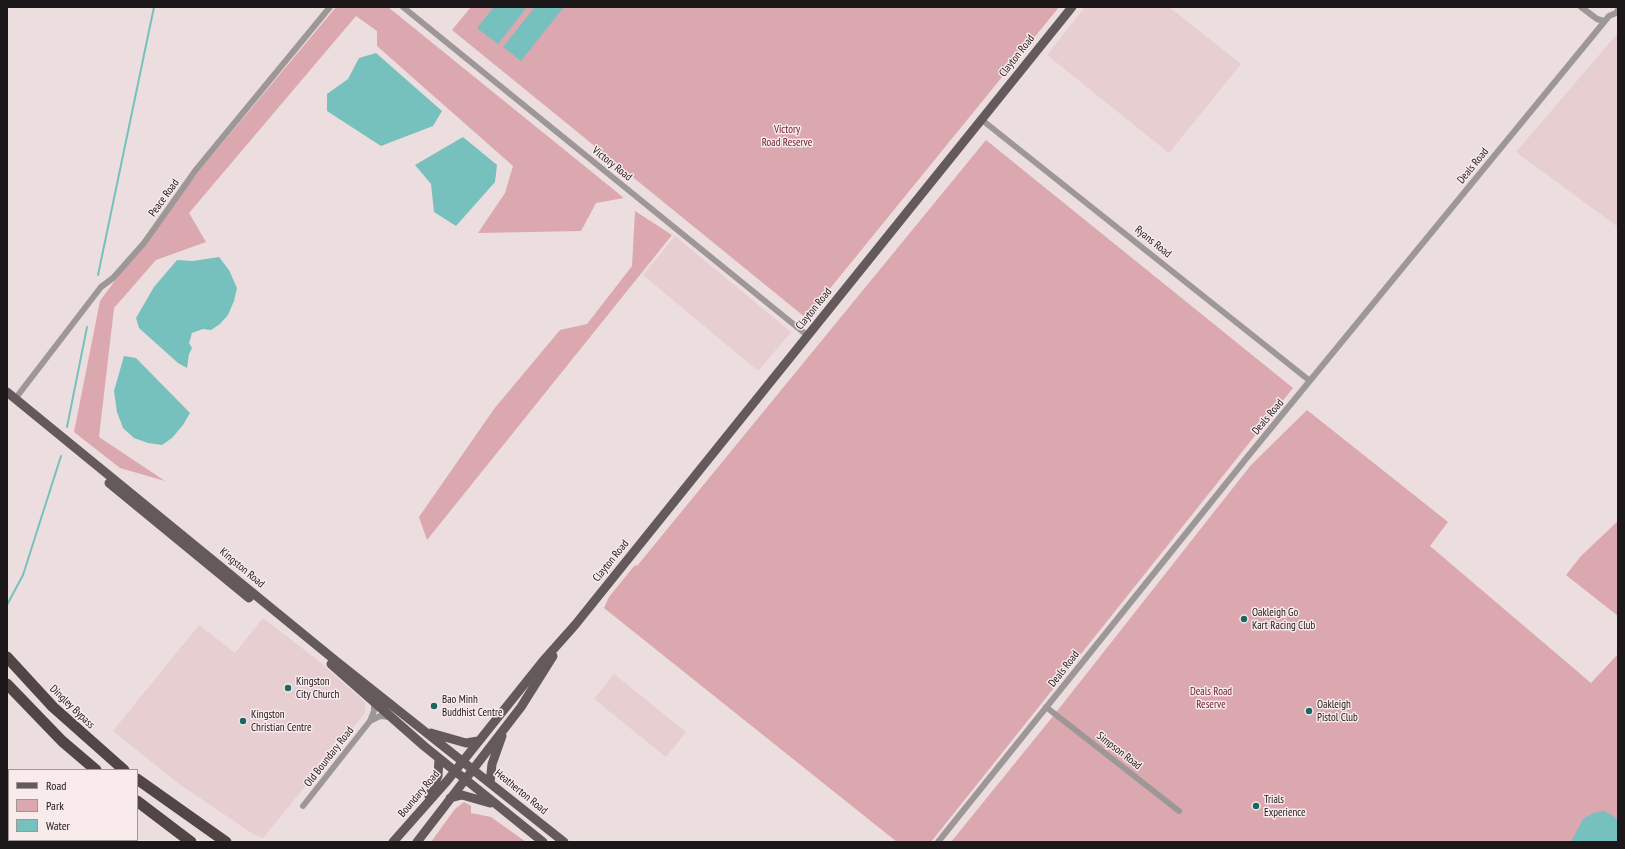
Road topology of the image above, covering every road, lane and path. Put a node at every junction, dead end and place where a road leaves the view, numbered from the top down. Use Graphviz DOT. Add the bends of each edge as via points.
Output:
graph roads {
  1 [pos="330,7"];
  2 [pos="403,7"];
  3 [pos="1072,7"];
  4 [pos="1581,7"];
  5 [pos="1618,10"];
  6 [pos="1604,21"];
  7 [pos="982,120"];
  8 [pos="808,336"];
  9 [pos="1310,381"];
  10 [pos="7,392"];
  11 [pos="11,401"];
  12 [pos="575,625"];
  13 [pos="7,657"];
  14 [pos="7,684"];
  15 [pos="373,700"];
  16 [pos="1046,707"];
  17 [pos="502,712"];
  18 [pos="392,717"];
  19 [pos="370,721"];
  20 [pos="509,722"];
  21 [pos="423,729"];
  22 [pos="478,741"];
  23 [pos="439,758"];
  24 [pos="463,761"];
  25 [pos="95,769"];
  26 [pos="123,769"];
  27 [pos="473,769"];
  28 [pos="455,771"];
  29 [pos="465,779"];
  30 [pos="138,780"];
  31 [pos="490,783"];
  32 [pos="450,798"];
  33 [pos="138,802"];
  34 [pos="303,806"];
  35 [pos="423,809"];
  36 [pos="505,811"];
  37 [pos="1179,811"];
  38 [pos="191,842"];
  39 [pos="226,842"];
  40 [pos="393,842"];
  41 [pos="417,842"];
  42 [pos="543,842"];
  43 [pos="564,842"];
  44 [pos="938,842"];
  1 -- 11 [label="street, Peace Road" via="195,171 144,243 113,278 101,287"];
  2 -- 8 [label="street, Victory Road"];
  3 -- 7 [label="main road, Clayton Road"];
  4 -- 6 [label="street" via="1598,20"];
  5 -- 6 [label="street, Deals Road"];
  6 -- 9 [label="street, Deals Road"];
  7 -- 8 [label="main road, Clayton Road"];
  7 -- 9 [label="street, Ryans Road"];
  8 -- 12 [label="main road, Clayton Road"];
  9 -- 16 [label="street, Deals Road"];
  10 -- 11 [label="main road, Kingston Road"];
  11 -- 15 [label="main road, Kingston Road"];
  11 -- 21 [label="main road, Kingston Road"];
  12 -- 17 [label="main road, Clayton Road"];
  12 -- 20 [label="main road, Clayton Road"];
  13 -- 26 [label="highway, Dingley Bypass" via="53,707"];
  14 -- 25 [label="highway" via="62,742"];
  15 -- 18 [label="main road, Kingston Road"];
  15 -- 19 [label="street, Old Boundary Road" via="374,711"];
  16 -- 37 [label="street, Simpson Road"];
  16 -- 44 [label="street, Deals Road"];
  17 -- 20 [label="main road"];
  17 -- 22 [label="main road, Clayton Road"];
  18 -- 19 [label="street" via="380,716"];
  18 -- 23 [label="main road, Kingston Road"];
  19 -- 34 [label="street, Old Boundary Road"];
  20 -- 27 [label="main road, Clayton Road"];
  20 -- 31 [label="main road" via="492,764"];
  21 -- 22 [label="main road" via="461,742"];
  21 -- 24 [label="main road, Kingston Road"];
  22 -- 24 [label="main road, Clayton Road"];
  23 -- 28 [label="main road, Kingston Road"];
  23 -- 35 [label="main road" via="438,776"];
  24 -- 27 [label="main road, Heatherton Road"];
  24 -- 28 [label="main road, Boundary Road"];
  27 -- 29 [label="main road"];
  27 -- 31 [label="main road, Heatherton Road"];
  28 -- 29 [label="main road"];
  28 -- 35 [label="main road, Boundary Road"];
  29 -- 32 [label="main road"];
  29 -- 36 [label="main road"];
  30 -- 39 [label="highway"];
  31 -- 43 [label="main road, Heatherton Road"];
  32 -- 36 [label="main road" via="466,796"];
  32 -- 41 [label="main road"];
  33 -- 38 [label="highway"];
  35 -- 40 [label="main road, Boundary Road"];
  36 -- 42 [label="main road"];
}
